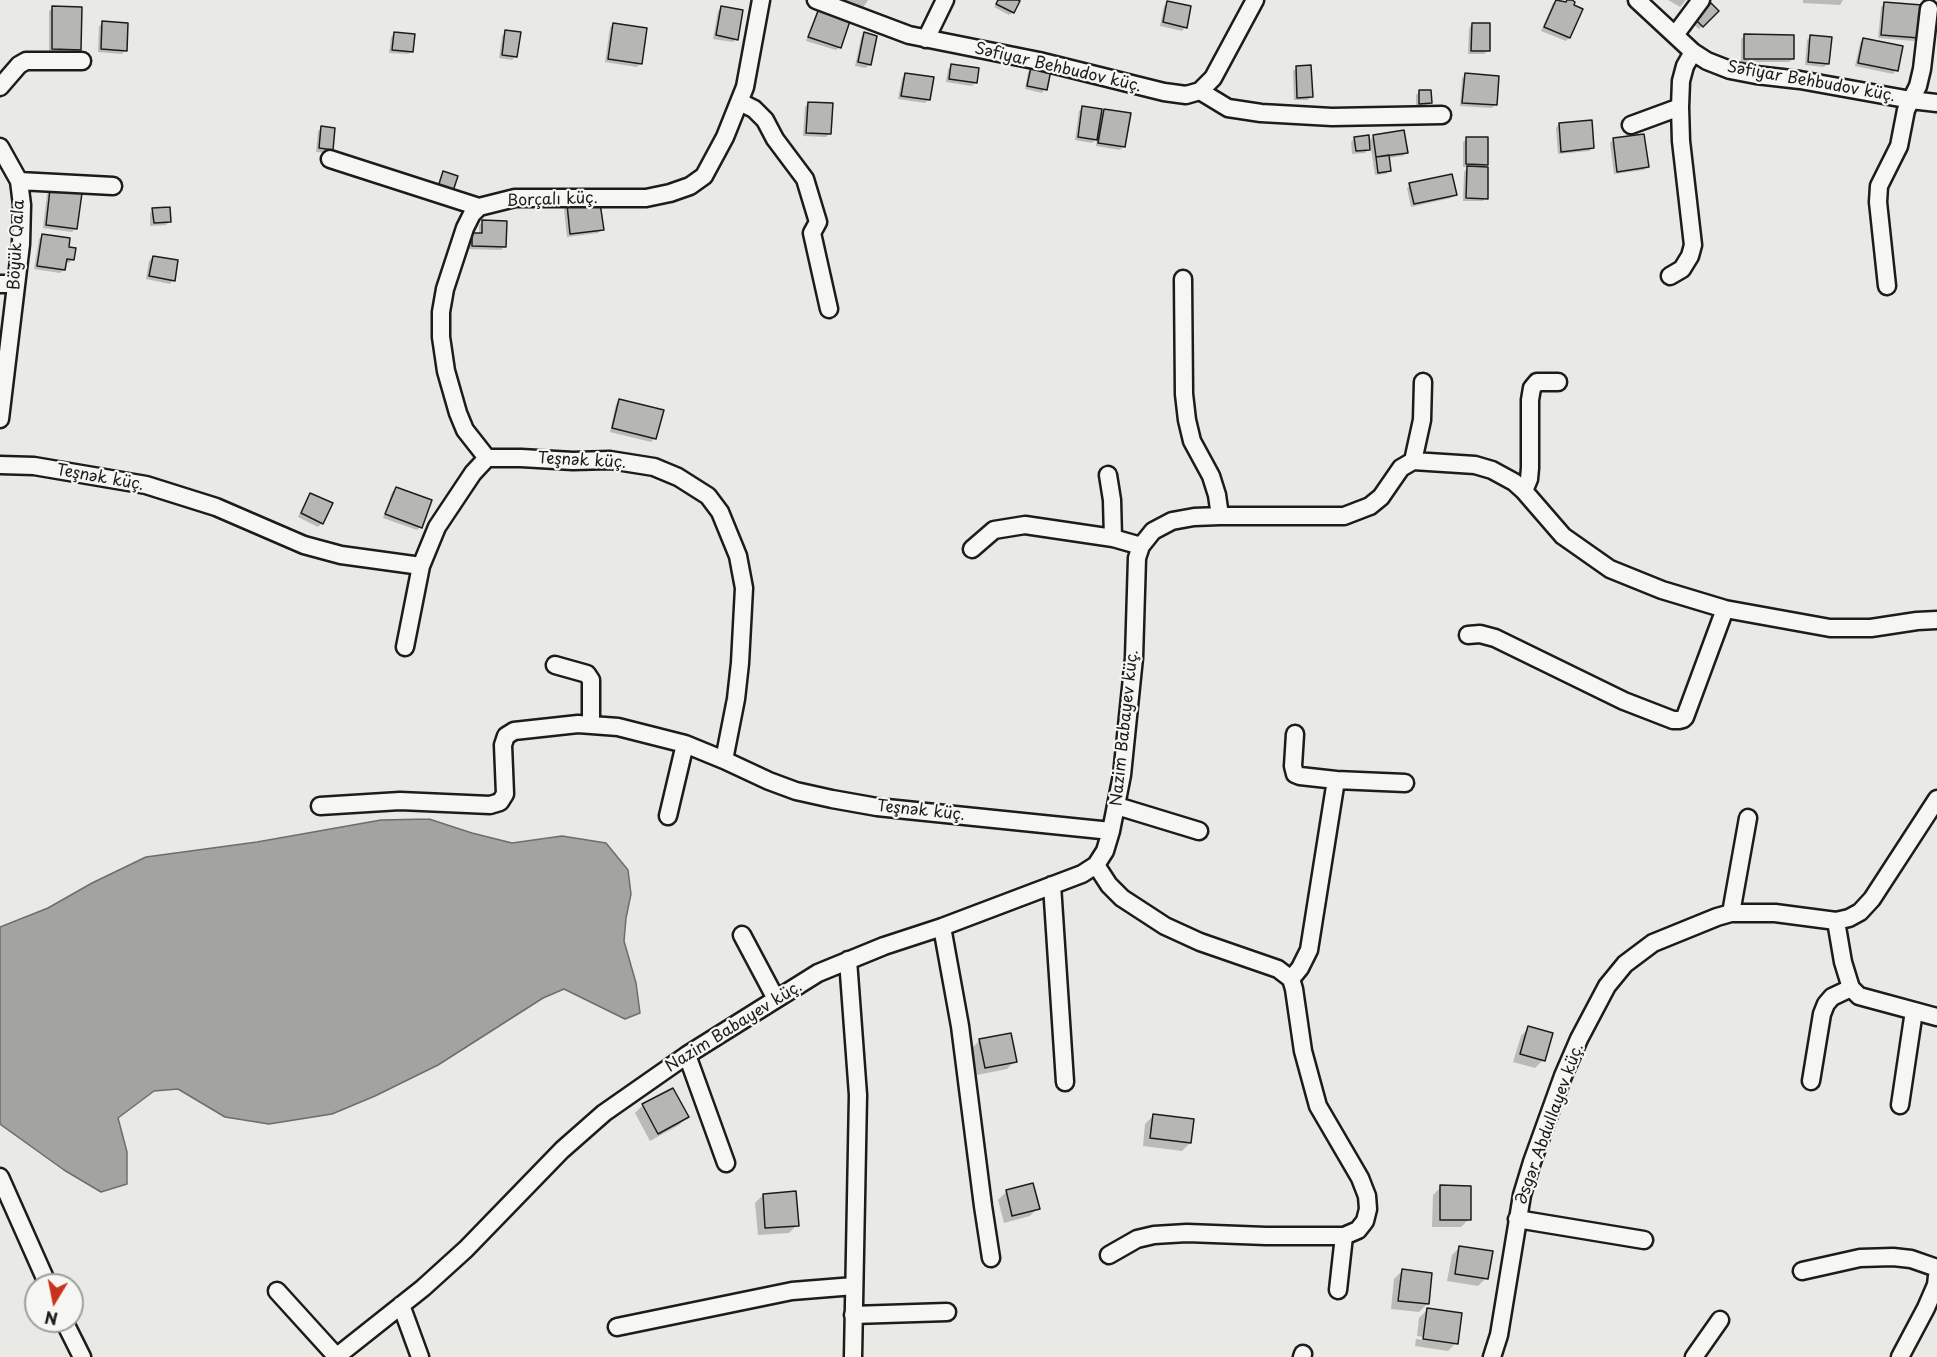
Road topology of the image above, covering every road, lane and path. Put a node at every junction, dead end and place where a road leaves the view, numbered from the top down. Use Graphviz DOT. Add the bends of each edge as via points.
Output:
graph roads {
  1 [pos="761,0"];
  2 [pos="816,0"];
  3 [pos="945,0"];
  4 [pos="1255,0"];
  5 [pos="1637,0"];
  6 [pos="1701,0"];
  7 [pos="1929,9"];
  8 [pos="1675,35"];
  9 [pos="926,39"];
  10 [pos="1693,52"];
  11 [pos="82,62"];
  12 [pos="0,87"];
  13 [pos="1200,91"];
  14 [pos="1911,100"];
  15 [pos="740,102"];
  16 [pos="1937,103"];
  17 [pos="1680,107"];
  18 [pos="1442,115"];
  19 [pos="1631,125"];
  20 [pos="0,147"];
  21 [pos="330,159"];
  22 [pos="19,181"];
  23 [pos="113,186"];
  24 [pos="479,207"];
  25 [pos="1670,276"];
  26 [pos="1183,279"];
  27 [pos="8,284"];
  28 [pos="1887,286"];
  29 [pos="829,309"];
  30 [pos="1423,382"];
  31 [pos="1558,382"];
  32 [pos="0,419"];
  33 [pos="487,458"];
  34 [pos="1413,461"];
  35 [pos="0,465"];
  36 [pos="1108,475"];
  37 [pos="1524,491"];
  38 [pos="1220,516"];
  39 [pos="1113,538"];
  40 [pos="1141,546"];
  41 [pos="972,549"];
  42 [pos="421,566"];
  43 [pos="1725,609"];
  44 [pos="1937,620"];
  45 [pos="1468,635"];
  46 [pos="405,647"];
  47 [pos="555,664"];
  48 [pos="591,724"];
  49 [pos="1295,734"];
  50 [pos="685,744"];
  51 [pos="724,760"];
  52 [pos="1336,780"];
  53 [pos="1406,783"];
  54 [pos="1937,799"];
  55 [pos="320,806"];
  56 [pos="1117,806"];
  57 [pos="668,816"];
  58 [pos="1748,818"];
  59 [pos="1111,831"];
  60 [pos="1199,831"];
  61 [pos="1096,865"];
  62 [pos="1052,885"];
  63 [pos="1731,913"];
  64 [pos="1836,921"];
  65 [pos="942,927"];
  66 [pos="742,935"];
  67 [pos="848,960"];
  68 [pos="1291,979"];
  69 [pos="1851,988"];
  70 [pos="777,999"];
  71 [pos="1914,1011"];
  72 [pos="1937,1017"];
  73 [pos="687,1055"];
  74 [pos="1065,1082"];
  75 [pos="1811,1082"];
  76 [pos="1900,1105"];
  77 [pos="726,1163"];
  78 [pos="0,1177"];
  79 [pos="1517,1219"];
  80 [pos="1344,1236"];
  81 [pos="1644,1240"];
  82 [pos="1109,1255"];
  83 [pos="991,1258"];
  84 [pos="1937,1268"];
  85 [pos="1802,1271"];
  86 [pos="43,1273"];
  87 [pos="1937,1276"];
  88 [pos="854,1286"];
  89 [pos="1338,1290"];
  90 [pos="277,1291"];
  91 [pos="401,1305"];
  92 [pos="947,1312"];
  93 [pos="853,1315"];
  94 [pos="1720,1320"];
  95 [pos="617,1327"];
  96 [pos="70,1333"];
  97 [pos="82,1357"];
  98 [pos="336,1357"];
  99 [pos="420,1357"];
  100 [pos="853,1357"];
  101 [pos="1492,1357"];
  102 [pos="1694,1357"];
  103 [pos="1900,1357"];
  1 -- 15 [label="street, Borçalı küç."];
  2 -- 9 [label="street, Səfiyar Behbudov küç."];
  3 -- 9 [label="street"];
  4 -- 13 [label="street" via="1213,78"];
  5 -- 8 [label="street, Səfiyar Behbudov küç."];
  6 -- 8 [label="street"];
  7 -- 14 [label="street" via="1922,69"];
  8 -- 10 [label="street, Səfiyar Behbudov küç."];
  9 -- 13 [label="street, Səfiyar Behbudov küç." via="1164,92 1186,95"];
  10 -- 14 [label="street, Səfiyar Behbudov küç." via="1730,70"];
  10 -- 17 [label="street" via="1681,81"];
  11 -- 12 [label="street" via="26,61"];
  13 -- 18 [label="street" via="1228,108 1261,113 1332,117"];
  14 -- 16 [label="street, Səfiyar Behbudov küç."];
  14 -- 28 [label="street" via="1899,146 1879,186"];
  15 -- 24 [label="street, Borçalı küç." via="710,167 690,186 646,198 515,198"];
  15 -- 29 [label="street" via="765,120 805,179 818,222 812,233"];
  17 -- 19 [label="street"];
  17 -- 25 [label="street" via="1693,245 1682,269"];
  20 -- 22 [label="street, Böyük Qala"];
  21 -- 24 [label="street"];
  22 -- 23 [label="street"];
  22 -- 27 [label="street, Böyük Qala" via="21,234"];
  24 -- 33 [label="street" via="465,228 445,288 441,337 458,413 465,430"];
  26 -- 38 [label="street" via="1186,420 1217,495"];
  27 -- 32 [label="street, Böyük Qala"];
  30 -- 34 [label="street" via="1422,420"];
  31 -- 37 [label="street" via="1537,382 1532,388 1530,468"];
  33 -- 42 [label="street" via="437,527"];
  33 -- 51 [label="street, Teşnək küç." via="627,462 678,477 708,496 732,537 744,588 736,699"];
  34 -- 37 [label="street" via="1475,465 1504,476"];
  34 -- 38 [label="street" via="1401,468 1370,506 1344,516"];
  35 -- 42 [label="street, Teşnək küç." via="34,466 146,485 216,507 304,545 341,555"];
  36 -- 39 [label="street"];
  37 -- 43 [label="street" via="1563,536 1610,569"];
  38 -- 40 [label="street" via="1172,521 1153,531"];
  39 -- 40 [label="street"];
  39 -- 41 [label="street" via="1025,525 994,530"];
  40 -- 56 [label="street, Nazim Babayev küç." via="1137,558 1134,658"];
  42 -- 46 [label="street"];
  43 -- 44 [label="street" via="1840,629"];
  43 -- 45 [label="street" via="1685,717 1679,720 1624,701 1495,638"];
  47 -- 48 [label="street" via="586,674 591,680"];
  48 -- 50 [label="street"];
  48 -- 55 [label="street" via="506,735 505,794 500,802 490,805 400,801"];
  49 -- 52 [label="street" via="1295,774"];
  50 -- 51 [label="street"];
  50 -- 57 [label="street"];
  51 -- 59 [label="street, Teşnək küç." via="796,791 832,799"];
  52 -- 53 [label="street"];
  52 -- 68 [label="street" via="1309,950"];
  54 -- 64 [label="street" via="1872,899 1860,912"];
  56 -- 59 [label="street, Nazim Babayev küç."];
  56 -- 60 [label="street"];
  58 -- 63 [label="street"];
  59 -- 61 [label="street, Nazim Babayev küç." via="1106,851"];
  61 -- 62 [label="street, Nazim Babayev küç."];
  61 -- 68 [label="street" via="1122,897 1165,926 1278,969"];
  62 -- 65 [label="street, Nazim Babayev küç."];
  62 -- 74 [label="street"];
  63 -- 64 [label="street, Əsgər Abdullayev küç." via="1775,913"];
  63 -- 79 [label="street, Əsgər Abdullayev küç." via="1653,943 1625,964 1607,986 1563,1076 1521,1195"];
  64 -- 69 [label="street"];
  65 -- 67 [label="street, Nazim Babayev küç."];
  65 -- 83 [label="street" via="960,1026"];
  66 -- 70 [label="street"];
  67 -- 70 [label="street, Nazim Babayev küç."];
  67 -- 88 [label="street" via="858,1095"];
  68 -- 80 [label="street" via="1303,1051 1318,1106 1367,1196 1365,1221 1358,1230"];
  69 -- 71 [label="street" via="1859,996"];
  69 -- 75 [label="street" via="1826,1004"];
  70 -- 73 [label="street, Nazim Babayev küç."];
  71 -- 72 [label="street"];
  71 -- 76 [label="street"];
  73 -- 77 [label="street"];
  73 -- 91 [label="street, Nazim Babayev küç." via="604,1113 555,1157 466,1249"];
  78 -- 86 [label="street"];
  79 -- 81 [label="street"];
  79 -- 101 [label="street, Əsgər Abdullayev küç."];
  80 -- 82 [label="street" via="1154,1235 1137,1239"];
  80 -- 89 [label="street"];
  84 -- 85 [label="street" via="1893,1257 1860,1258"];
  87 -- 103 [label="street" via="1926,1308"];
  88 -- 93 [label="street"];
  88 -- 95 [label="street" via="792,1291"];
  90 -- 98 [label="street"];
  91 -- 98 [label="street, Nazim Babayev küç."];
  91 -- 99 [label="street"];
  92 -- 93 [label="street"];
  93 -- 100 [label="street"];
  94 -- 102 [label="street"];
  96 -- 97 [label="street"];
}
